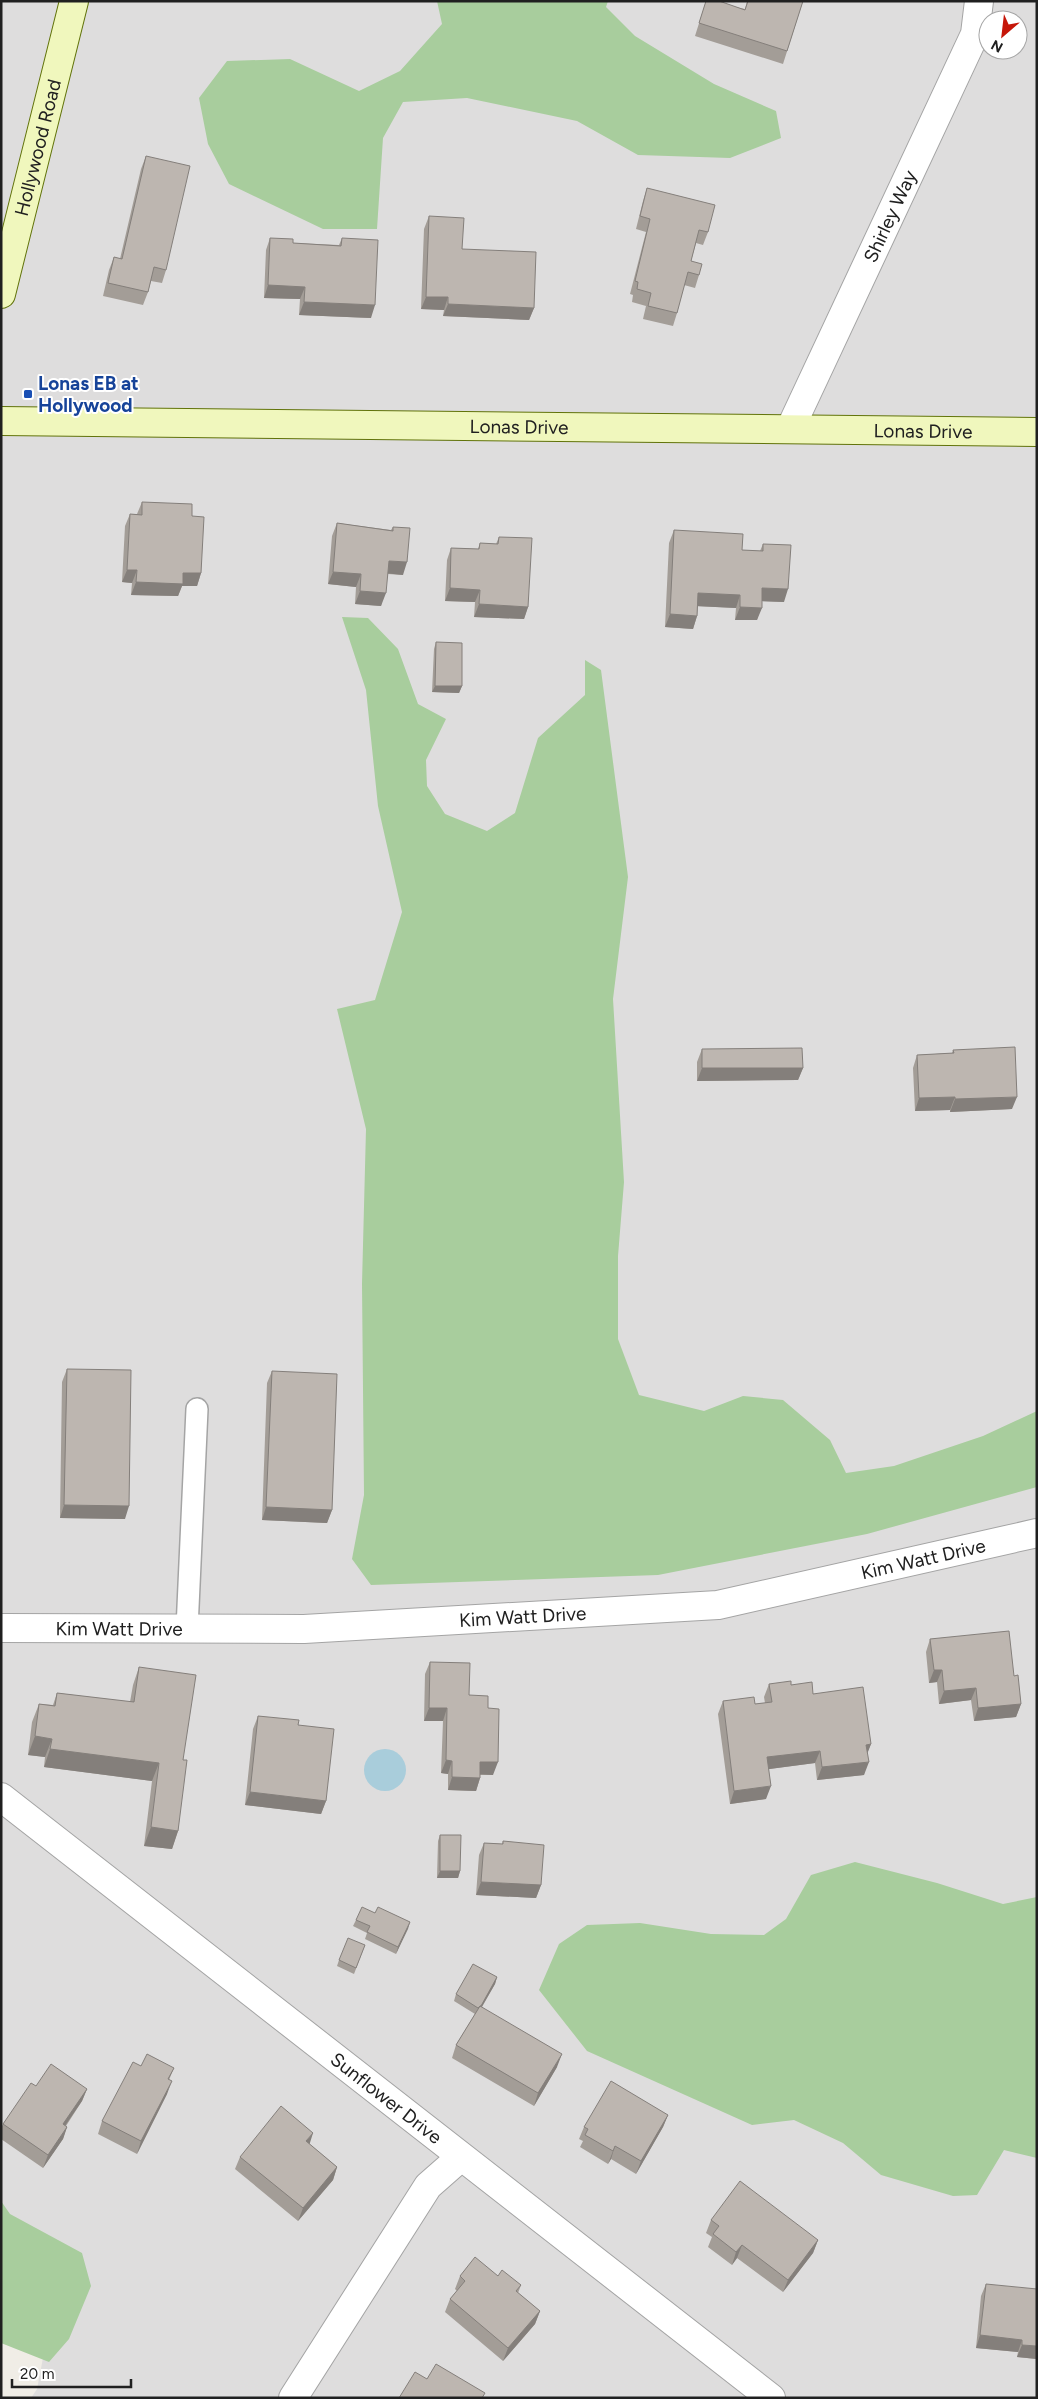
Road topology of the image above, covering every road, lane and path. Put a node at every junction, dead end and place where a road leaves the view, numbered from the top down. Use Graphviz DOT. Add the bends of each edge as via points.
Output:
graph roads {
  1 [pos="74,1"];
  2 [pos="979,1"];
  3 [pos="1,294"];
  4 [pos="1,421"];
  5 [pos="790,429"];
  6 [pos="1037,432"];
  7 [pos="197,1409"];
  8 [pos="1037,1533"];
  9 [pos="1,1628"];
  10 [pos="187,1629"];
  11 [pos="1,1797"];
  12 [pos="461,2157"];
  13 [pos="293,2398"];
  14 [pos="771,2398"];
  1 -- 3 [label="street, Hollywood Road"];
  2 -- 5 [label="street, Shirley Way" via="975,34"];
  4 -- 5 [label="street, Lonas Drive"];
  5 -- 6 [label="street, Lonas Drive"];
  7 -- 10 [label="lane"];
  8 -- 10 [label="street, Kim Watt Drive" via="718,1605 304,1630"];
  9 -- 10 [label="street, Kim Watt Drive"];
  11 -- 12 [label="street, Sunflower Drive"];
  12 -- 13 [label="street" via="428,2186"];
  12 -- 14 [label="street, Sunflower Drive"];
}
